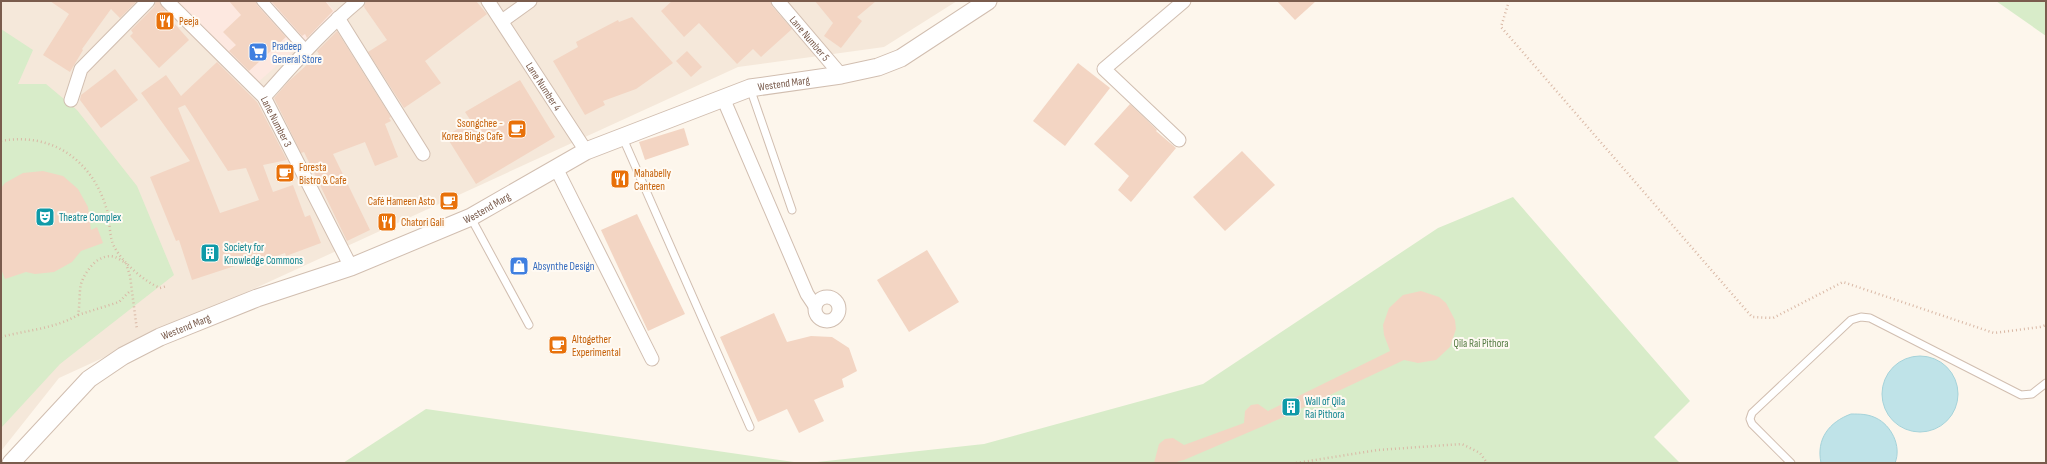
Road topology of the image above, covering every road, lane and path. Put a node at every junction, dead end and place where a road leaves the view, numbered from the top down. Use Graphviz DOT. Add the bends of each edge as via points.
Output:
graph roads {
  1 [pos="148,1"];
  2 [pos="167,1"];
  3 [pos="262,1"];
  4 [pos="358,1"];
  5 [pos="488,1"];
  6 [pos="530,1"];
  7 [pos="778,1"];
  8 [pos="988,1"];
  9 [pos="1184,1"];
  10 [pos="1508,1"];
  11 [pos="338,18"];
  12 [pos="502,21"];
  13 [pos="306,50"];
  14 [pos="841,75"];
  15 [pos="750,88"];
  16 [pos="264,97"];
  17 [pos="723,98"];
  18 [pos="71,100"];
  19 [pos="622,136"];
  20 [pos="1179,140"];
  21 [pos="1,141"];
  22 [pos="586,151"];
  23 [pos="423,154"];
  24 [pos="556,168"];
  25 [pos="792,210"];
  26 [pos="471,217"];
  27 [pos="126,263"];
  28 [pos="351,267"];
  29 [pos="168,286"];
  30 [pos="132,290"];
  31 [pos="815,306"];
  32 [pos="78,315"];
  33 [pos="528,325"];
  34 [pos="2046,325"];
  35 [pos="1,337"];
  36 [pos="140,347"];
  37 [pos="652,359"];
  38 [pos="2046,383"];
  39 [pos="750,427"];
  40 [pos="11,463"];
  41 [pos="1296,463"];
  42 [pos="1487,463"];
  43 [pos="1791,463"];
  1 -- 18 [label="street" via="81,68"];
  2 -- 16 [label="street, Lane Number 3"];
  3 -- 13 [label="street"];
  4 -- 11 [label="street"];
  5 -- 12 [label="street, Lane Number 4"];
  6 -- 12 [label="street"];
  7 -- 14 [label="street, Lane Number 5"];
  8 -- 14 [label="street, Westend Marg" via="901,58 878,67"];
  9 -- 20 [label="street" via="1104,69"];
  10 -- 34 [label="path" via="1501,27 1752,317 1773,318 1843,282 1994,333"];
  11 -- 13 [label="street"];
  11 -- 23 [label="street"];
  12 -- 22 [label="street, Lane Number 4"];
  13 -- 16 [label="street"];
  14 -- 15 [label="street, Westend Marg"];
  15 -- 17 [label="street, Westend Marg"];
  15 -- 25 [label="lane"];
  16 -- 28 [label="street, Lane Number 3"];
  17 -- 19 [label="street, Westend Marg"];
  17 -- 31 [label="street" via="807,294"];
  19 -- 22 [label="street, Westend Marg"];
  19 -- 39 [label="lane"];
  21 -- 27 [label="path" via="18,138 44,141 68,153 88,170 106,207 114,247"];
  22 -- 24 [label="street, Westend Marg"];
  24 -- 26 [label="street, Westend Marg"];
  24 -- 37 [label="street"];
  26 -- 28 [label="street, Westend Marg"];
  26 -- 33 [label="lane"];
  27 -- 29 [label="path" via="151,284 160,288"];
  27 -- 30 [label="path"];
  27 -- 32 [label="path" via="113,256 100,259 88,268 81,284"];
  28 -- 36 [label="street, Westend Marg" via="257,298"];
  30 -- 32 [label="path" via="119,302"];
  30 -- 36 [label="path"];
  32 -- 35 [label="path" via="51,327"];
  36 -- 40 [label="street, Westend Marg" via="89,379"];
  38 -- 43 [label="lane" via="2032,394 2021,396 1870,318 1851,320 1752,414 1752,424"];
  41 -- 42 [label="path" via="1378,450 1462,444 1480,453"];
}
